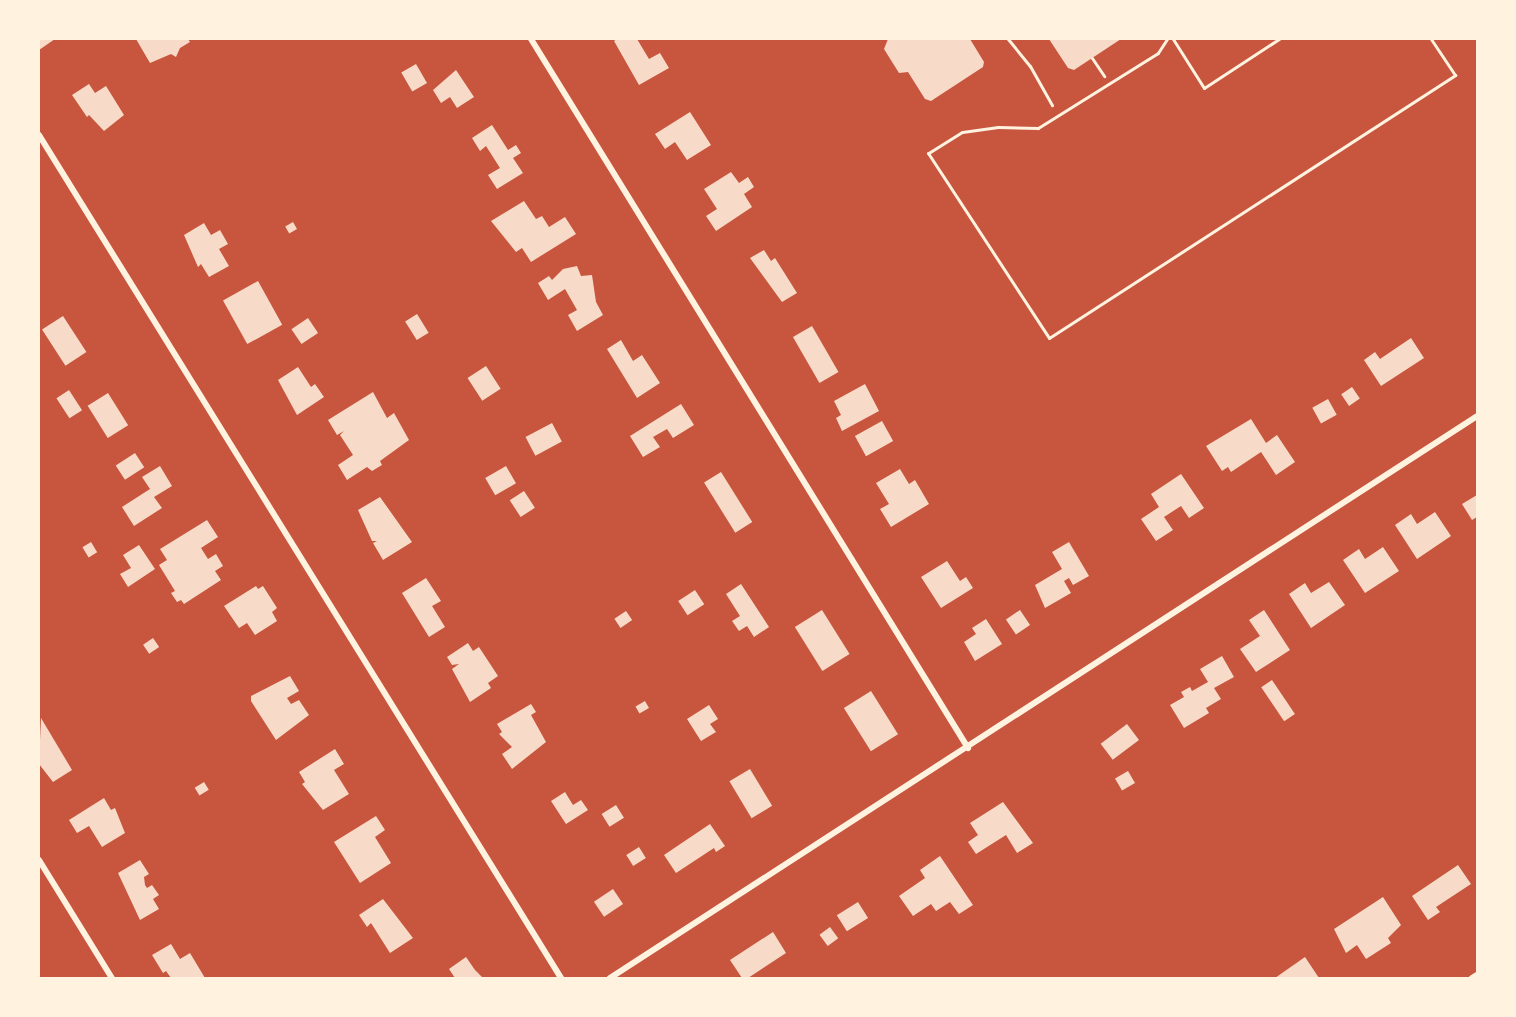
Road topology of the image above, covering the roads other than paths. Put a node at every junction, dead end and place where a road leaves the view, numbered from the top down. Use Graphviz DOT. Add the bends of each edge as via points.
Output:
graph roads {
  1 [pos="531,39"];
  2 [pos="1167,39"];
  3 [pos="1173,39"];
  4 [pos="1279,39"];
  5 [pos="1431,39"];
  6 [pos="39,135"];
  7 [pos="1477,416"];
  8 [pos="968,748"];
  9 [pos="39,860"];
  10 [pos="1477,975"];
  11 [pos="112,978"];
  12 [pos="561,978"];
  13 [pos="610,978"];
  14 [pos="1472,978"];
  1 -- 8 [label="street"];
  2 -- 5 [label="lane" via="1158,53 1038,128 998,127 962,132 928,153 1049,338 1455,75"];
  3 -- 4 [label="lane" via="1204,88"];
  6 -- 12 [label="street"];
  7 -- 8 [label="street"];
  8 -- 13 [label="street"];
  9 -- 11 [label="street"];
  10 -- 14 [label="street"];
}
